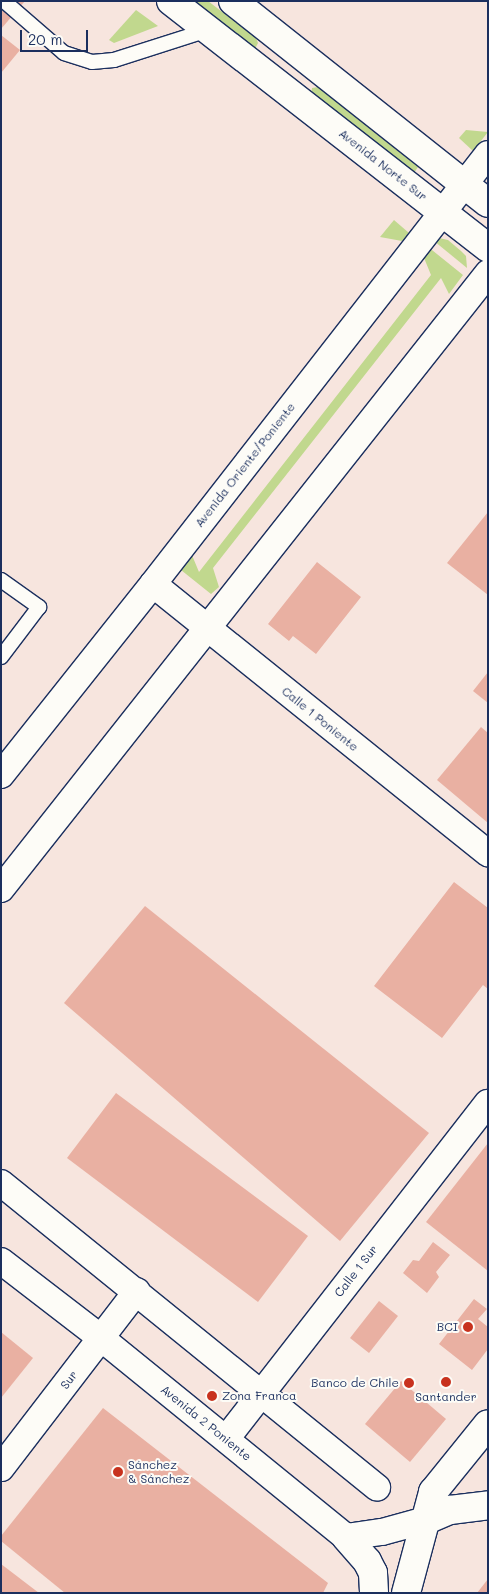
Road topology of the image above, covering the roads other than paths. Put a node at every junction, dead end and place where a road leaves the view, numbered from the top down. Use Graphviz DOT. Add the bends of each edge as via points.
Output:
graph roads {
  1 [pos="4,1"];
  2 [pos="171,1"];
  3 [pos="233,1"];
  4 [pos="208,30"];
  5 [pos="298,52"];
  6 [pos="277,82"];
  7 [pos="488,154"];
  8 [pos="464,183"];
  9 [pos="488,202"];
  10 [pos="442,211"];
  11 [pos="488,248"];
  12 [pos="488,273"];
  13 [pos="1,580"];
  14 [pos="153,584"];
  15 [pos="208,628"];
  16 [pos="1,657"];
  17 [pos="1,775"];
  18 [pos="488,853"];
  19 [pos="1,889"];
  20 [pos="488,1103"];
  21 [pos="1,1183"];
  22 [pos="1,1260"];
  23 [pos="137,1291"];
  24 [pos="101,1338"];
  25 [pos="262,1392"];
  26 [pos="488,1424"];
  27 [pos="226,1439"];
  28 [pos="1,1468"];
  29 [pos="377,1487"];
  30 [pos="488,1505"];
  31 [pos="426,1520"];
  32 [pos="346,1537"];
  33 [pos="374,1593"];
  34 [pos="406,1593"];
  1 -- 4 [label="lane" via="64,53 92,62 114,60"];
  2 -- 4 [label="street, Avenida Norte Sur"];
  3 -- 5 [label="street"];
  4 -- 6 [label="street, Avenida Norte Sur"];
  5 -- 6 [label="street"];
  5 -- 8 [label="street"];
  6 -- 10 [label="street, Avenida Norte Sur"];
  7 -- 8 [label="street, Avenida Oriente/Poniente"];
  8 -- 9 [label="street"];
  8 -- 10 [label="street, Avenida Oriente/Poniente"];
  10 -- 11 [label="street, Avenida Norte Sur"];
  10 -- 14 [label="street, Avenida Oriente/Poniente"];
  12 -- 15 [label="street"];
  13 -- 16 [label="lane" via="39,607"];
  14 -- 15 [label="street, Calle 1 Poniente"];
  14 -- 17 [label="street, Avenida Oriente/Poniente"];
  15 -- 18 [label="street, Calle 1 Poniente"];
  15 -- 19 [label="street"];
  20 -- 25 [label="street, Calle 1 Sur"];
  21 -- 23 [label="street"];
  22 -- 24 [label="street, Avenida 2 Poniente"];
  23 -- 24 [label="street, Sur"];
  23 -- 25 [label="street"];
  24 -- 27 [label="street, Avenida 2 Poniente"];
  24 -- 28 [label="street, Sur"];
  25 -- 27 [label="street, Calle 1 Sur"];
  25 -- 29 [label="street"];
  26 -- 31 [label="street" via="433,1492"];
  27 -- 32 [label="street, Avenida 2 Poniente"];
  30 -- 31 [label="street" via="450,1510"];
  31 -- 32 [label="street" via="382,1532"];
  31 -- 34 [label="street"];
  32 -- 33 [label="street" via="374,1573"];
}
